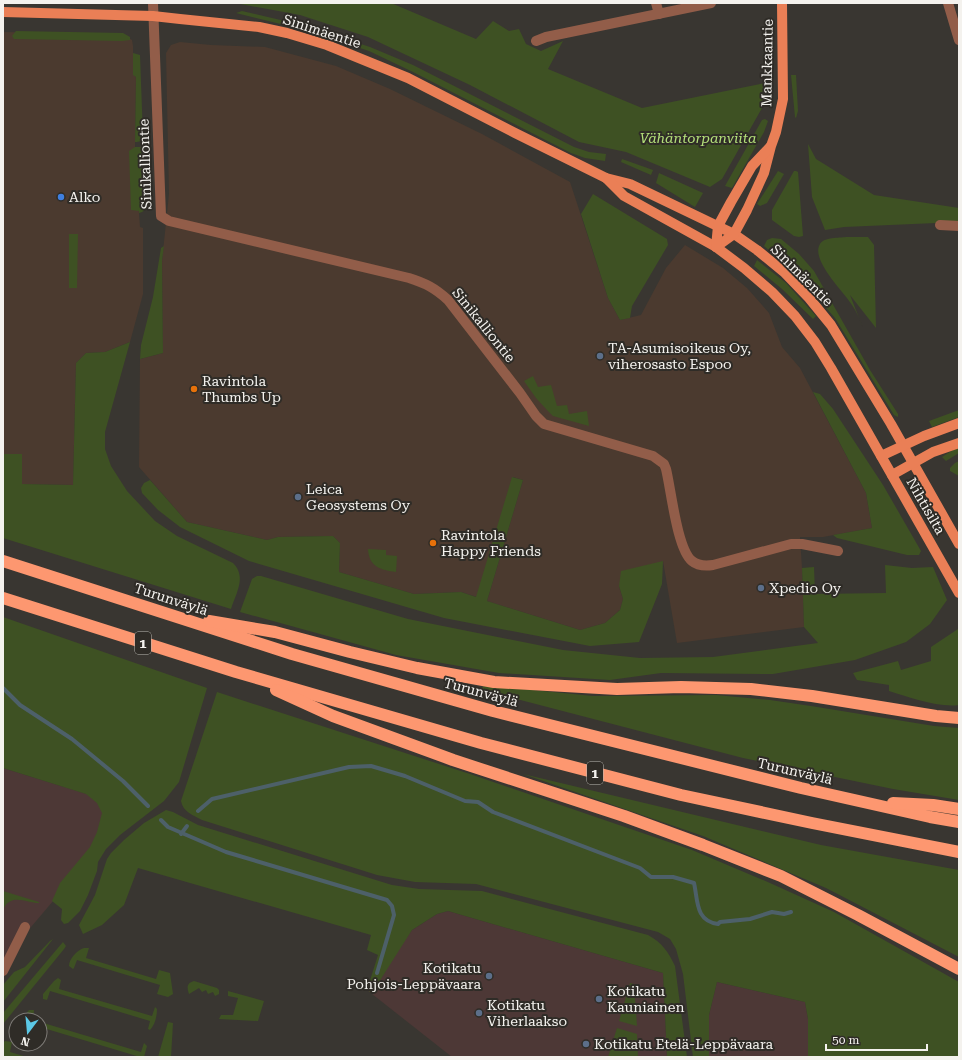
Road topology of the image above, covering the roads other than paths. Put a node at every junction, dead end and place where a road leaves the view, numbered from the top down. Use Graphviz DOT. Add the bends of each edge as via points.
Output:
graph roads {
  1 [pos="153,3"];
  2 [pos="656,3"];
  3 [pos="711,3"];
  4 [pos="782,3"];
  5 [pos="948,3"];
  6 [pos="3,12"];
  7 [pos="658,14"];
  8 [pos="153,16"];
  9 [pos="959,40"];
  10 [pos="536,41"];
  11 [pos="771,146"];
  12 [pos="606,178"];
  13 [pos="940,225"];
  14 [pos="718,226"];
  15 [pos="959,226"];
  16 [pos="734,234"];
  17 [pos="716,247"];
  18 [pos="959,423"];
  19 [pos="959,443"];
  20 [pos="903,446"];
  21 [pos="881,456"];
  22 [pos="913,464"];
  23 [pos="892,475"];
  24 [pos="959,544"];
  25 [pos="838,550"];
  26 [pos="3,561"];
  27 [pos="959,593"];
  28 [pos="3,598"];
  29 [pos="168,614"];
  30 [pos="236,672"];
  31 [pos="959,718"];
  32 [pos="859,800"];
  33 [pos="959,809"];
  34 [pos="959,822"];
  35 [pos="959,852"];
  36 [pos="25,927"];
  37 [pos="959,969"];
  38 [pos="3,971"];
  1 -- 8 [label="street"];
  2 -- 7 [label="street"];
  3 -- 7 [label="street"];
  4 -- 11 [label="main road, Mankkaantie" via="783,99"];
  5 -- 9 [label="street"];
  6 -- 8 [label="main road, Sinimäentie"];
  7 -- 10 [label="street" via="546,36"];
  8 -- 12 [label="main road, Sinimäentie" via="259,27 327,45 408,78"];
  8 -- 25 [label="street, Sinikalliontie" via="161,216 168,221 424,282 438,290 544,424 653,456 664,464 684,552 693,562 713,565 791,544"];
  11 -- 14 [label="main road, Mankkaantie" via="752,166"];
  11 -- 16 [label="main road, Mankkaantie" via="764,173"];
  12 -- 14 [label="main road, Sinimäentie" via="630,184"];
  12 -- 17 [label="main road, Sinimäentie" via="624,196"];
  13 -- 15 [label="street"];
  14 -- 16 [label="main road, Sinimäentie"];
  14 -- 17 [label="main road, Mankkaantie"];
  16 -- 17 [label="main road, Mankkaantie"];
  16 -- 20 [label="main road, Sinimäentie" via="784,272 831,325"];
  17 -- 21 [label="main road, Sinimäentie" via="772,292 795,316 831,368"];
  18 -- 20 [label="main road"];
  19 -- 22 [label="main road" via="933,452"];
  20 -- 21 [label="main road"];
  20 -- 22 [label="main road, Sinimäentie"];
  21 -- 23 [label="main road, Sinimäentie"];
  22 -- 23 [label="main road"];
  22 -- 24 [label="main road, Nihtisilta"];
  23 -- 27 [label="main road, Nihtisilta"];
  26 -- 29 [label="highway, Turunväylä"];
  28 -- 30 [label="highway, 1"];
  29 -- 31 [label="highway" via="276,632 417,668 494,682 617,689 681,686 751,689"];
  29 -- 32 [label="highway, Turunväylä" via="292,654 493,711"];
  30 -- 35 [label="highway, 1" via="481,743 681,795 812,824"];
  30 -- 37 [label="highway" via="333,716 703,845 766,871 858,915"];
  32 -- 33 [label="highway"];
  32 -- 34 [label="highway, Turunväylä"];
  36 -- 38 [label="street"];
}
